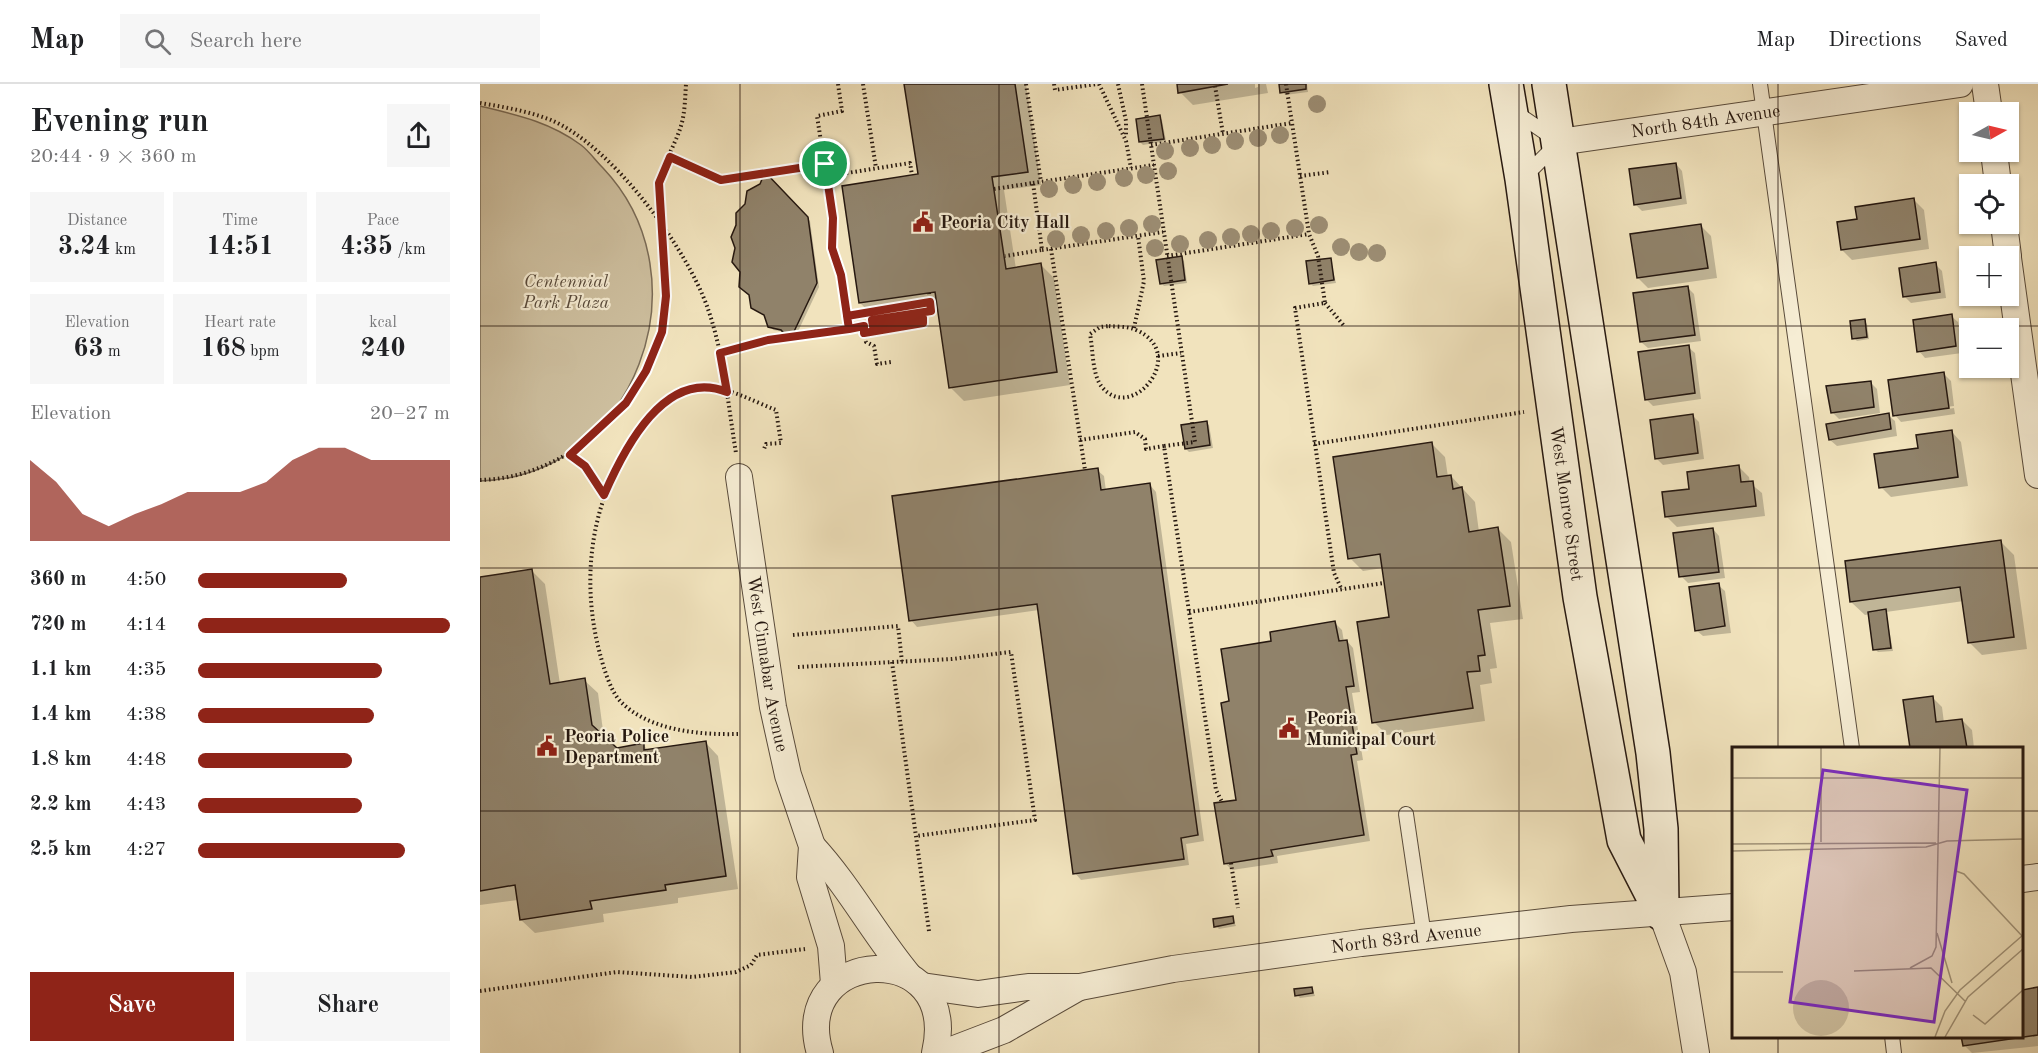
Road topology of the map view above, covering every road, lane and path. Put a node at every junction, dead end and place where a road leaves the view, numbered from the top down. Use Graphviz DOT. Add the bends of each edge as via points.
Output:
graph roads {
  1 [pos="686,84"];
  2 [pos="838,84"];
  3 [pos="863,84"];
  4 [pos="1026,84"];
  5 [pos="1054,84"];
  6 [pos="1098,84"];
  7 [pos="1118,84"];
  8 [pos="1142,84"];
  9 [pos="1286,84"];
  10 [pos="1549,84"];
  11 [pos="1760,84"];
  12 [pos="1960,84"];
  13 [pos="1985,84"];
  14 [pos="1215,86"];
  15 [pos="1508,97"];
  16 [pos="1988,102"];
  17 [pos="480,103"];
  18 [pos="1764,111"];
  19 [pos="1292,123"];
  20 [pos="1223,134"];
  21 [pos="1126,141"];
  22 [pos="1559,142"];
  23 [pos="1151,145"];
  24 [pos="670,157"];
  25 [pos="825,164"];
  26 [pos="1154,165"];
  27 [pos="876,168"];
  28 [pos="1131,168"];
  29 [pos="1331,172"];
  30 [pos="912,175"];
  31 [pos="1300,176"];
  32 [pos="1522,179"];
  33 [pos="1041,182"];
  34 [pos="1033,183"];
  35 [pos="994,189"];
  36 [pos="660,222"];
  37 [pos="1164,232"];
  38 [pos="1309,234"];
  39 [pos="1138,236"];
  40 [pos="1051,249"];
  41 [pos="1042,250"];
  42 [pos="1005,256"];
  43 [pos="1167,256"];
  44 [pos="929,293"];
  45 [pos="930,302"];
  46 [pos="1325,303"];
  47 [pos="2015,306"];
  48 [pos="847,316"];
  49 [pos="1345,327"];
  50 [pos="1134,328"];
  51 [pos="849,329"];
  52 [pos="864,333"];
  53 [pos="1181,352"];
  54 [pos="720,353"];
  55 [pos="1158,356"];
  56 [pos="891,362"];
  57 [pos="727,392"];
  58 [pos="1524,412"];
  59 [pos="1080,440"];
  60 [pos="1314,444"];
  61 [pos="1164,446"];
  62 [pos="764,449"];
  63 [pos="1607,450"];
  64 [pos="570,455"];
  65 [pos="1561,458"];
  66 [pos="1085,470"];
  67 [pos="2038,475"];
  68 [pos="739,477"];
  69 [pos="480,480"];
  70 [pos="604,495"];
  71 [pos="1384,584"];
  72 [pos="1628,589"];
  73 [pos="1342,590"];
  74 [pos="1580,597"];
  75 [pos="1189,612"];
  76 [pos="793,635"];
  77 [pos="892,662"];
  78 [pos="902,662"];
  79 [pos="798,667"];
  80 [pos="738,734"];
  81 [pos="1852,747"];
  82 [pos="1222,802"];
  83 [pos="1406,814"];
  84 [pos="916,836"];
  85 [pos="812,846"];
  86 [pos="1231,863"];
  87 [pos="2038,877"];
  88 [pos="2023,879"];
  89 [pos="1732,907"];
  90 [pos="1238,908"];
  91 [pos="1662,914"];
  92 [pos="929,931"];
  93 [pos="1424,936"];
  94 [pos="808,948"];
  95 [pos="916,981"];
  96 [pos="834,984"];
  97 [pos="1080,987"];
  98 [pos="480,991"];
  99 [pos="1892,1038"];
  100 [pos="812,1048"];
  101 [pos="935,1053"];
  102 [pos="944,1053"];
  103 [pos="1696,1053"];
  104 [pos="1894,1053"];
  1 -- 24 [label="path" via="683,118"];
  2 -- 25 [label="path" via="842,111 817,116"];
  3 -- 27 [label="path"];
  4 -- 33 [label="path"];
  5 -- 6 [label="path" via="1055,90"];
  6 -- 21 [label="path"];
  7 -- 21 [label="path"];
  8 -- 23 [label="path"];
  9 -- 19 [label="path"];
  10 -- 22 [label="street, West Monroe Street"];
  11 -- 18 [label="lane"];
  12 -- 18 [label="street, North 84th Avenue"];
  13 -- 16 [label="street"];
  14 -- 20 [label="path"];
  15 -- 22 [label="lane"];
  15 -- 32 [label="street, West Monroe Street"];
  17 -- 36 [label="path" via="552,121 587,143 613,165"];
  18 -- 22 [label="street, North 84th Avenue"];
  18 -- 81 [label="lane"];
  19 -- 20 [label="path"];
  19 -- 31 [label="path"];
  20 -- 23 [label="path"];
  21 -- 28 [label="path"];
  22 -- 32 [label="lane"];
  22 -- 63 [label="street, West Monroe Street"];
  23 -- 26 [label="path"];
  24 -- 25 [label="path" via="721,180"];
  24 -- 36 [label="path" via="659,183"];
  25 -- 27 [label="path" via="847,173"];
  25 -- 48 [label="path" via="833,218 832,248"];
  26 -- 28 [label="path"];
  26 -- 37 [label="path"];
  27 -- 30 [label="path" via="910,163"];
  28 -- 33 [label="path"];
  29 -- 31 [label="path"];
  31 -- 38 [label="path"];
  32 -- 65 [label="street, West Monroe Street"];
  33 -- 34 [label="path"];
  34 -- 35 [label="path"];
  34 -- 41 [label="path"];
  36 -- 54 [label="path" via="698,283"];
  36 -- 64 [label="path" via="666,296 662,332 646,371 626,403"];
  37 -- 39 [label="path"];
  37 -- 43 [label="path"];
  38 -- 43 [label="path"];
  38 -- 46 [label="path" via="1318,256"];
  39 -- 40 [label="path"];
  39 -- 50 [label="path" via="1144,281"];
  40 -- 41 [label="path"];
  40 -- 59 [label="path"];
  41 -- 42 [label="path"];
  43 -- 53 [label="path"];
  44 -- 45 [label="path"];
  45 -- 48 [label="path"];
  45 -- 52 [label="path" via="931,311 872,320 873,326 923,318 923,323"];
  46 -- 49 [label="path"];
  46 -- 60 [label="path" via="1295,308"];
  47 -- 67 [label="street"];
  48 -- 51 [label="path"];
  50 -- 55 [label="path" via="1145,334"];
  50 -- 55 [label="path" via="1100,327 1090,334 1103,389 1124,397 1139,392 1151,384"];
  51 -- 52 [label="path" via="864,326"];
  51 -- 54 [label="path" via="768,340"];
  52 -- 56 [label="path" via="866,342 874,346 877,364"];
  53 -- 55 [label="path"];
  53 -- 61 [label="path" via="1195,442"];
  54 -- 57 [label="path"];
  57 -- 62 [label="path" via="776,410 781,443 765,444"];
  57 -- 68 [label="path"];
  57 -- 70 [label="path" via="712,386 687,388 661,406 636,434"];
  58 -- 60 [label="path"];
  59 -- 61 [label="path" via="1135,432 1144,439 1146,449"];
  59 -- 66 [label="path"];
  60 -- 73 [label="path" via="1334,573"];
  61 -- 75 [label="path"];
  63 -- 65 [label="street"];
  63 -- 72 [label="street, West Monroe Street"];
  64 -- 69 [label="path" via="495,480"];
  64 -- 70 [label="path" via="585,466"];
  65 -- 74 [label="street, West Monroe Street"];
  68 -- 85 [label="street, West Cinnabar Avenue" via="773,707 788,775"];
  70 -- 80 [label="path" via="594,534 589,584 593,629 603,666 620,701 636,714 692,733"];
  71 -- 73 [label="path"];
  72 -- 74 [label="street"];
  72 -- 91 [label="street, West Monroe Street" via="1655,775"];
  73 -- 75 [label="path"];
  74 -- 91 [label="street, West Monroe Street" via="1624,840"];
  75 -- 82 [label="path" via="1216,790"];
  76 -- 78 [label="path" via="898,626"];
  77 -- 78 [label="path"];
  77 -- 79 [label="path"];
  77 -- 84 [label="path"];
  78 -- 84 [label="path" via="1011,652 1035,820"];
  83 -- 93 [label="lane"];
  84 -- 92 [label="path"];
  85 -- 95 [label="street, West Cinnabar Avenue" via="836,872 873,929"];
  85 -- 96 [label="street, West Cinnabar Avenue" via="810,877 831,946"];
  86 -- 90 [label="path"];
  87 -- 88 [label="street"];
  89 -- 91 [label="street, North 83rd Avenue"];
  91 -- 93 [label="street, North 83rd Avenue" via="1571,919"];
  91 -- 103 [label="street, West Monroe Street" via="1683,972"];
  93 -- 97 [label="street, North 83rd Avenue" via="1239,959"];
  94 -- 98 [label="path" via="758,955 736,972 692,977 627,971"];
  95 -- 96 [label="street, North 83rd Avenue" via="891,968 871,967"];
  95 -- 97 [label="street, North 83rd Avenue" via="978,994 1028,987"];
  95 -- 101 [label="street" via="932,1000 938,1017"];
  96 -- 100 [label="street" via="816,1019"];
  97 -- 102 [label="street, North 83rd Avenue" via="1004,1030"];
  99 -- 104 [label="lane"];
}
